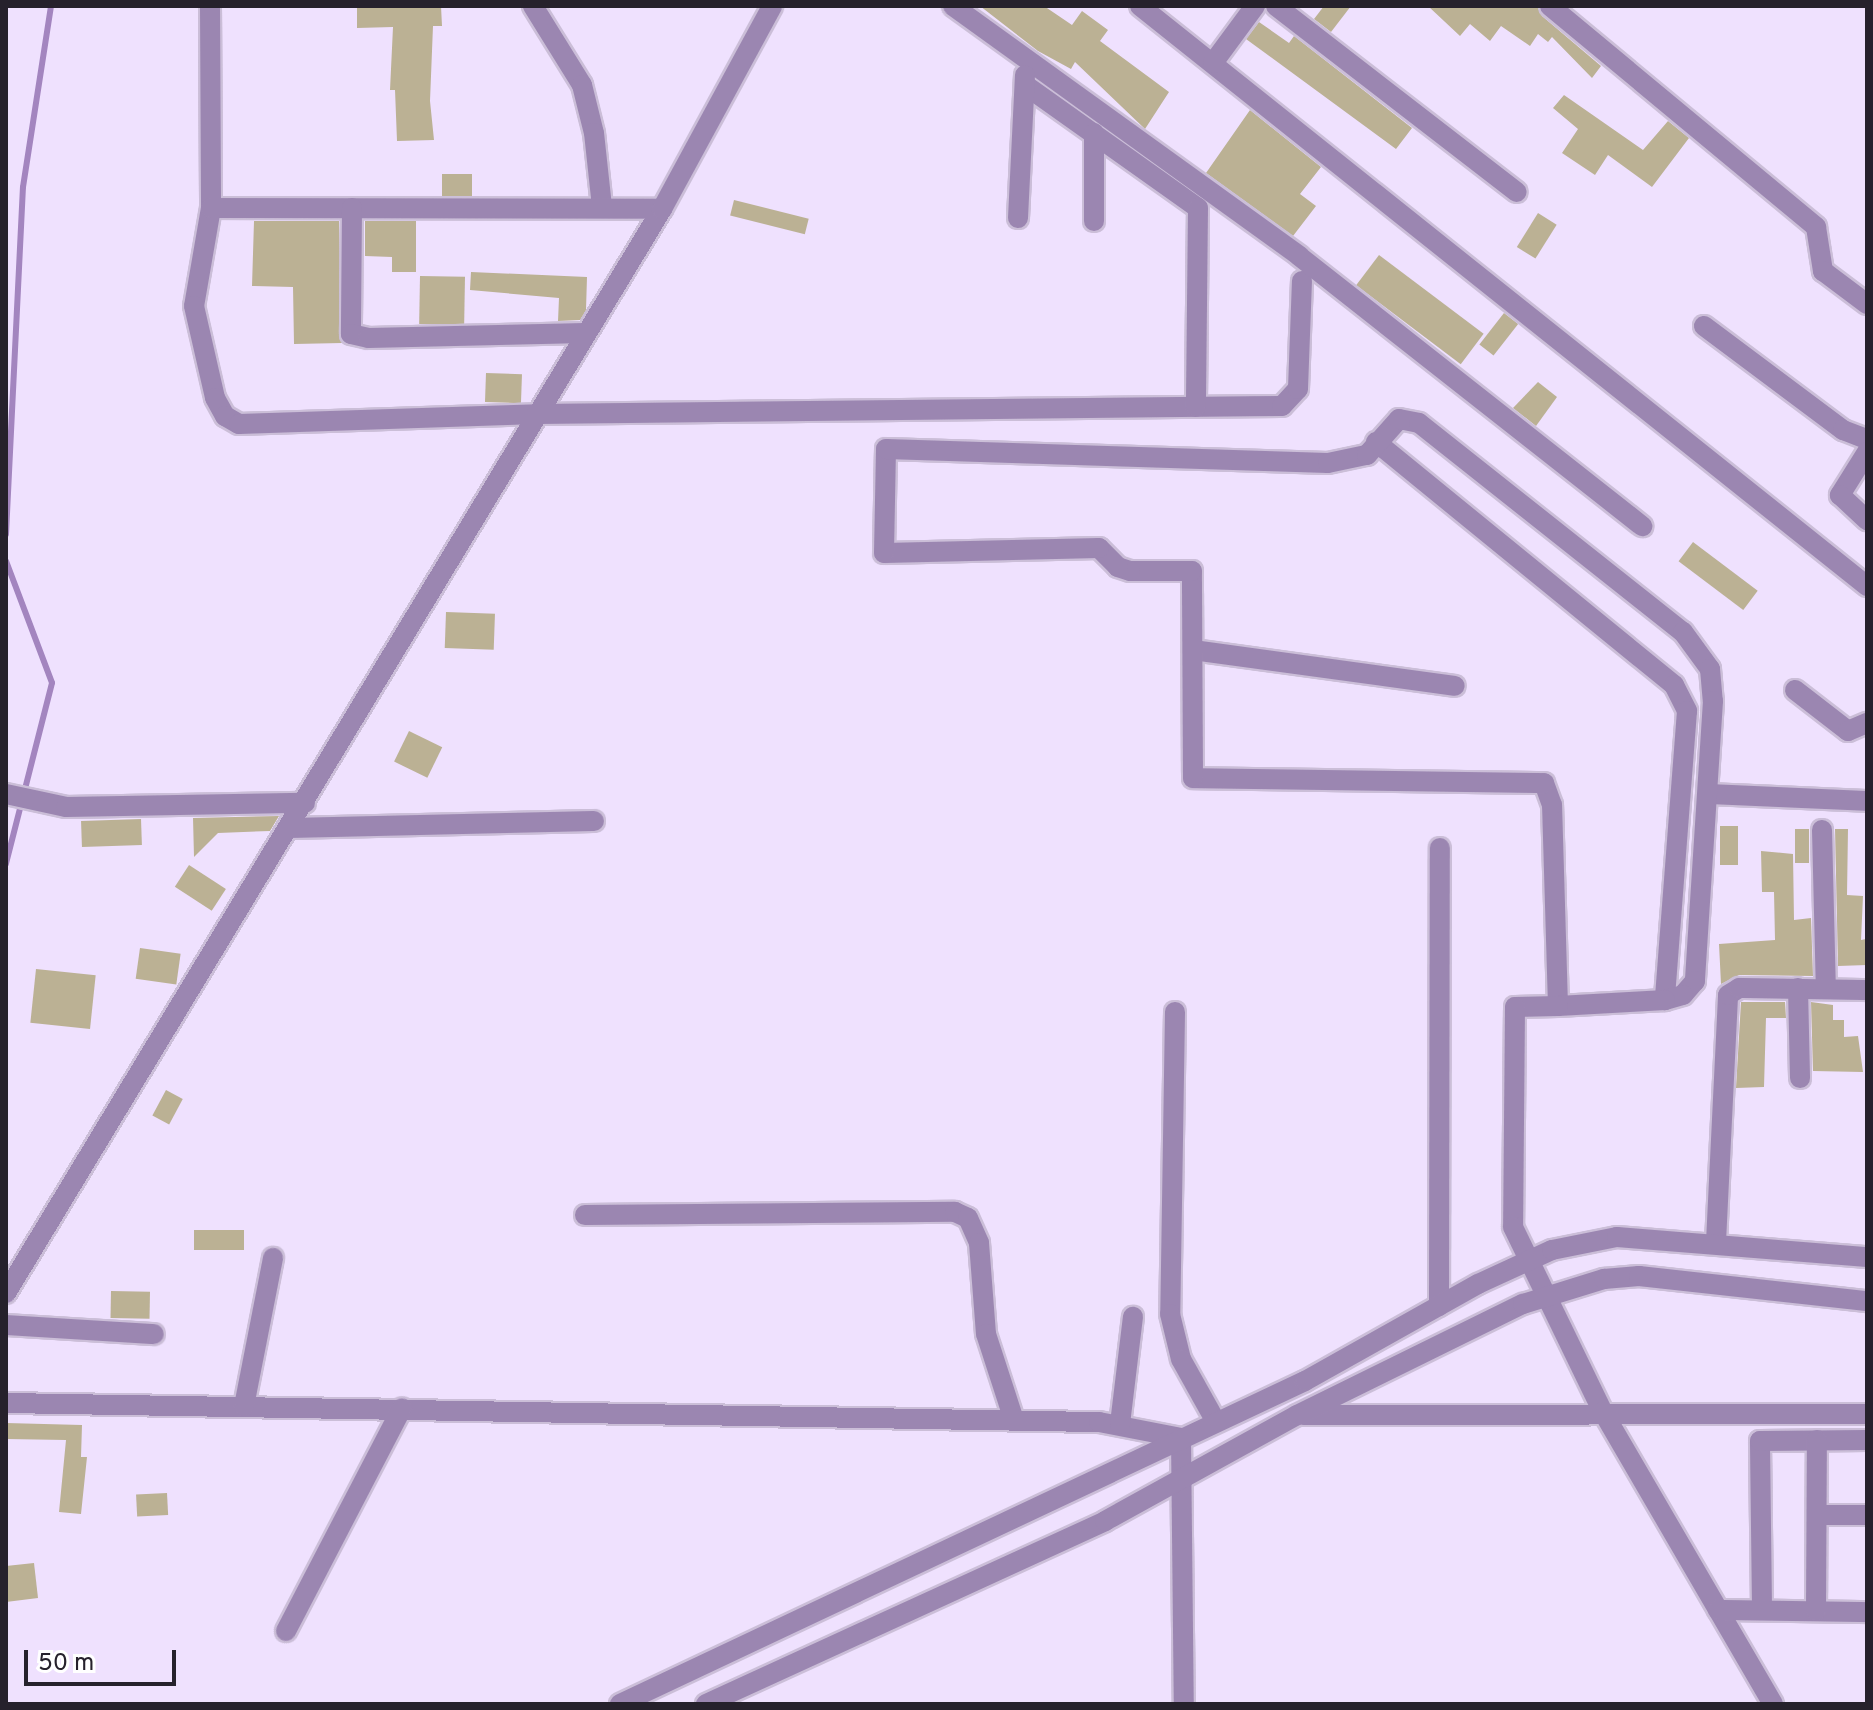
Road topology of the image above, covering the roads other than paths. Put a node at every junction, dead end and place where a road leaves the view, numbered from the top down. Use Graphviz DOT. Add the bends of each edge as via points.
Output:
graph roads {
  1 [pos="210,6"];
  2 [pos="533,6"];
  3 [pos="772,6"];
  4 [pos="953,6"];
  5 [pos="1140,6"];
  6 [pos="1255,6"];
  7 [pos="1276,6"];
  8 [pos="1550,6"];
  9 [pos="1213,63"];
  10 [pos="1094,133"];
  11 [pos="1517,192"];
  12 [pos="602,207"];
  13 [pos="211,208"];
  14 [pos="352,208"];
  15 [pos="662,209"];
  16 [pos="1018,218"];
  17 [pos="1094,221"];
  18 [pos="1302,281"];
  19 [pos="1867,304"];
  20 [pos="1704,326"];
  21 [pos="586,333"];
  22 [pos="1196,407"];
  23 [pos="537,414"];
  24 [pos="1867,439"];
  25 [pos="1376,442"];
  26 [pos="1867,452"];
  27 [pos="1867,520"];
  28 [pos="1642,526"];
  29 [pos="1867,586"];
  30 [pos="1193,650"];
  31 [pos="1455,686"];
  32 [pos="1795,690"];
  33 [pos="1867,723"];
  34 [pos="1708,794"];
  35 [pos="11,796"];
  36 [pos="1867,801"];
  37 [pos="305,803"];
  38 [pos="594,821"];
  39 [pos="289,828"];
  40 [pos="1822,830"];
  41 [pos="1440,848"];
  42 [pos="1798,988"];
  43 [pos="1826,989"];
  44 [pos="1867,990"];
  45 [pos="1665,1000"];
  46 [pos="1558,1006"];
  47 [pos="1175,1012"];
  48 [pos="1800,1078"];
  49 [pos="585,1215"];
  50 [pos="1716,1242"];
  51 [pos="1867,1257"];
  52 [pos="273,1258"];
  53 [pos="1530,1260"];
  54 [pos="6,1293"];
  55 [pos="1547,1297"];
  56 [pos="1867,1301"];
  57 [pos="1439,1306"];
  58 [pos="1133,1317"];
  59 [pos="6,1325"];
  60 [pos="154,1334"];
  61 [pos="1267,1399"];
  62 [pos="6,1403"];
  63 [pos="244,1406"];
  64 [pos="402,1408"];
  65 [pos="1603,1412"];
  66 [pos="1867,1414"];
  67 [pos="1297,1415"];
  68 [pos="1014,1420"];
  69 [pos="1216,1422"];
  70 [pos="1120,1424"];
  71 [pos="1181,1438"];
  72 [pos="1817,1440"];
  73 [pos="1867,1440"];
  74 [pos="1186,1477"];
  75 [pos="1817,1515"];
  76 [pos="1867,1515"];
  77 [pos="1762,1608"];
  78 [pos="1718,1610"];
  79 [pos="1816,1611"];
  80 [pos="1867,1612"];
  81 [pos="286,1631"];
  82 [pos="620,1704"];
  83 [pos="706,1704"];
  84 [pos="1184,1704"];
  85 [pos="1773,1704"];
  1 -- 13 [label="street"];
  2 -- 12 [label="street" via="582,85 594,133"];
  3 -- 15 [label="street"];
  4 -- 28 [label="street" via="1299,256"];
  5 -- 9 [label="street"];
  6 -- 9 [label="street"];
  7 -- 11 [label="street"];
  8 -- 19 [label="street" via="1816,227 1823,271"];
  9 -- 29 [label="street"];
  10 -- 16 [label="street" via="1025,80"];
  10 -- 17 [label="street"];
  10 -- 22 [label="street" via="1198,208"];
  12 -- 14 [label="street"];
  12 -- 15 [label="street"];
  13 -- 14 [label="street"];
  13 -- 23 [label="street" via="194,306 206,369 225,416 239,424 276,427"];
  14 -- 21 [label="street" via="351,334 368,338"];
  15 -- 21 [label="street"];
  18 -- 22 [label="street" via="1300,374 1291,402"];
  20 -- 24 [label="street" via="1843,430"];
  21 -- 23 [label="street"];
  22 -- 23 [label="street"];
  23 -- 37 [label="street"];
  25 -- 30 [label="street" via="1367,455 1352,462 1328,463 886,449 884,553 1099,548 1130,571 1192,571"];
  25 -- 34 [label="street" via="1399,419 1419,423 1683,632 1710,669"];
  25 -- 45 [label="street" via="1674,685 1687,711"];
  26 -- 27 [label="street" via="1840,495"];
  30 -- 31 [label="street"];
  30 -- 46 [label="street" via="1193,778 1544,783 1552,805"];
  32 -- 33 [label="street" via="1848,731"];
  34 -- 36 [label="street"];
  34 -- 45 [label="street" via="1695,981 1683,995"];
  35 -- 37 [label="street" via="52,806"];
  37 -- 39 [label="street"];
  38 -- 39 [label="street"];
  39 -- 54 [label="street"];
  40 -- 43 [label="street"];
  41 -- 57 [label="street"];
  42 -- 43 [label="street"];
  42 -- 48 [label="street"];
  42 -- 50 [label="street" via="1739,988 1728,995"];
  43 -- 44 [label="street"];
  45 -- 46 [label="street"];
  46 -- 53 [label="street" via="1515,1007 1513,1227"];
  47 -- 69 [label="street" via="1170,1314 1181,1359"];
  49 -- 68 [label="street" via="955,1212 968,1218 979,1243 986,1334"];
  50 -- 51 [label="street"];
  50 -- 53 [label="street" via="1617,1237 1578,1241"];
  52 -- 63 [label="street"];
  53 -- 55 [label="street"];
  53 -- 57 [label="street"];
  55 -- 56 [label="street" via="1604,1279 1639,1276"];
  55 -- 65 [label="street"];
  55 -- 67 [label="street"];
  57 -- 61 [label="street"];
  58 -- 70 [label="street"];
  59 -- 60 [label="street"];
  61 -- 67 [label="street"];
  61 -- 69 [label="street"];
  62 -- 63 [label="street"];
  63 -- 64 [label="street"];
  64 -- 68 [label="street"];
  64 -- 81 [label="street"];
  65 -- 66 [label="street"];
  65 -- 67 [label="street"];
  65 -- 78 [label="street"];
  67 -- 74 [label="street"];
  68 -- 70 [label="street"];
  69 -- 71 [label="street"];
  70 -- 71 [label="street"];
  71 -- 74 [label="street"];
  71 -- 82 [label="street"];
  72 -- 73 [label="street"];
  72 -- 75 [label="street"];
  72 -- 77 [label="street" via="1760,1441"];
  74 -- 83 [label="street" via="1105,1521"];
  74 -- 84 [label="street"];
  75 -- 76 [label="street"];
  75 -- 79 [label="street"];
  77 -- 78 [label="street"];
  77 -- 79 [label="street"];
  78 -- 85 [label="street"];
  79 -- 80 [label="street"];
}
